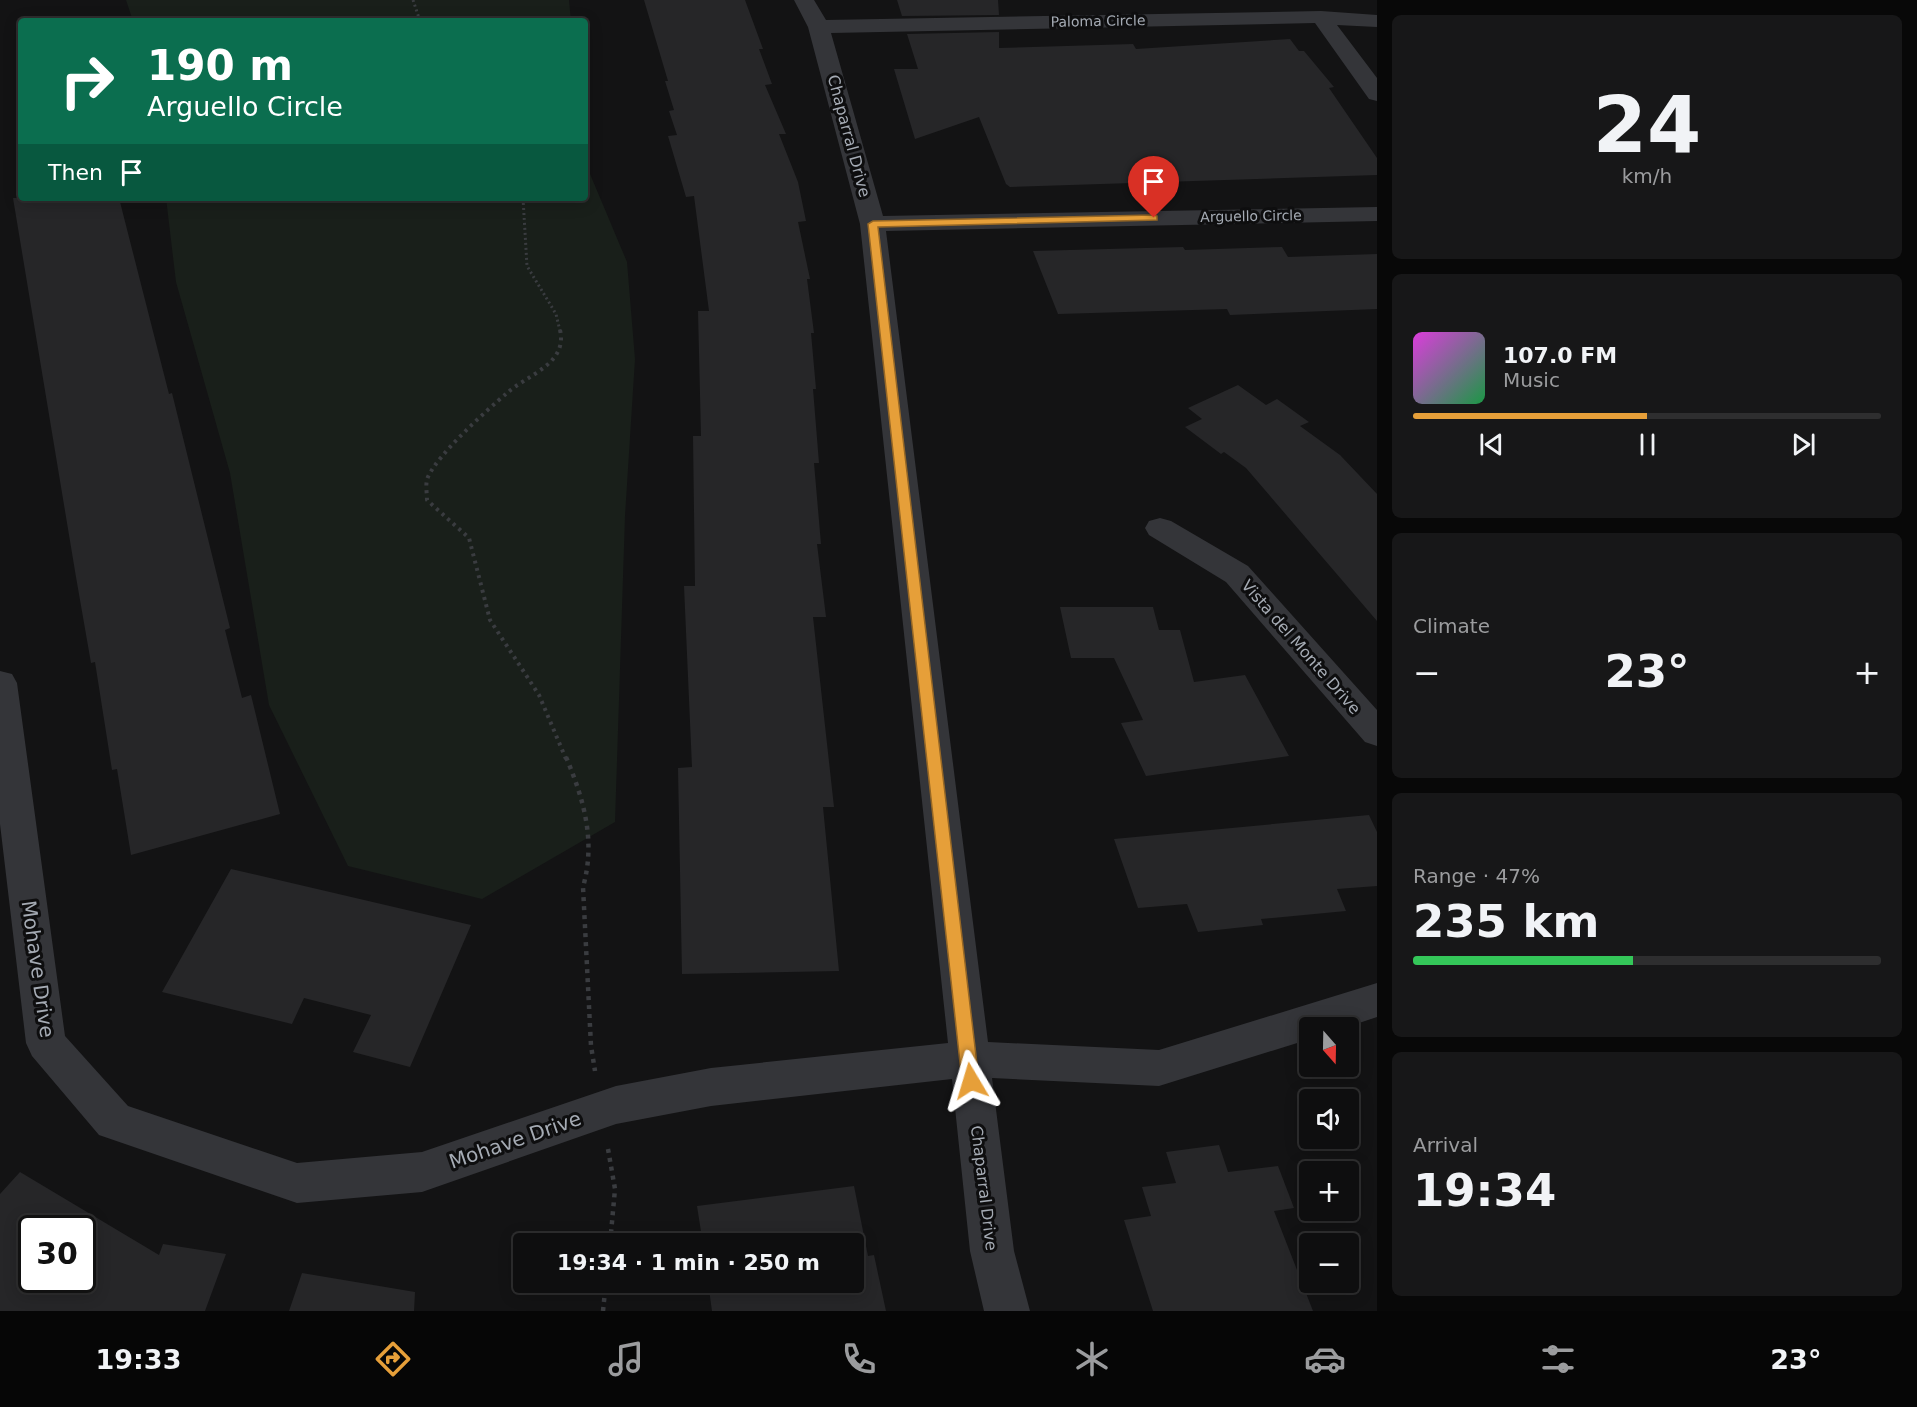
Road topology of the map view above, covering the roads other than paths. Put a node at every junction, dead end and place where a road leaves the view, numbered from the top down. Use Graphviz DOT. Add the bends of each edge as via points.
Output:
graph roads {
  1 [pos="804,0"];
  2 [pos="1321,17"];
  3 [pos="1377,21"];
  4 [pos="819,27"];
  5 [pos="1377,94"];
  6 [pos="1377,214"];
  7 [pos="873,224"];
  8 [pos="1160,528"];
  9 [pos="0,683"];
  10 [pos="1377,733"];
  11 [pos="1377,1000"];
  12 [pos="968,1059"];
  13 [pos="1007,1311"];
  1 -- 4 [label="street, Chaparral Drive"];
  2 -- 3 [label="street, Paloma Circle"];
  2 -- 4 [label="street, Paloma Circle"];
  2 -- 5 [label="street"];
  4 -- 7 [label="street, Chaparral Drive"];
  6 -- 7 [label="street, Arguello Circle"];
  7 -- 12 [label="street, Chaparral Drive"];
  8 -- 10 [label="street, Vista del Monte Drive" via="1237,574"];
  9 -- 12 [label="street, Mohave Drive" via="46,1043 114,1121 297,1183 422,1172 616,1105 711,1087"];
  11 -- 12 [label="street, Mohave Drive" via="1160,1068"];
  12 -- 13 [label="street, Chaparral Drive" via="992,1251"];
}
